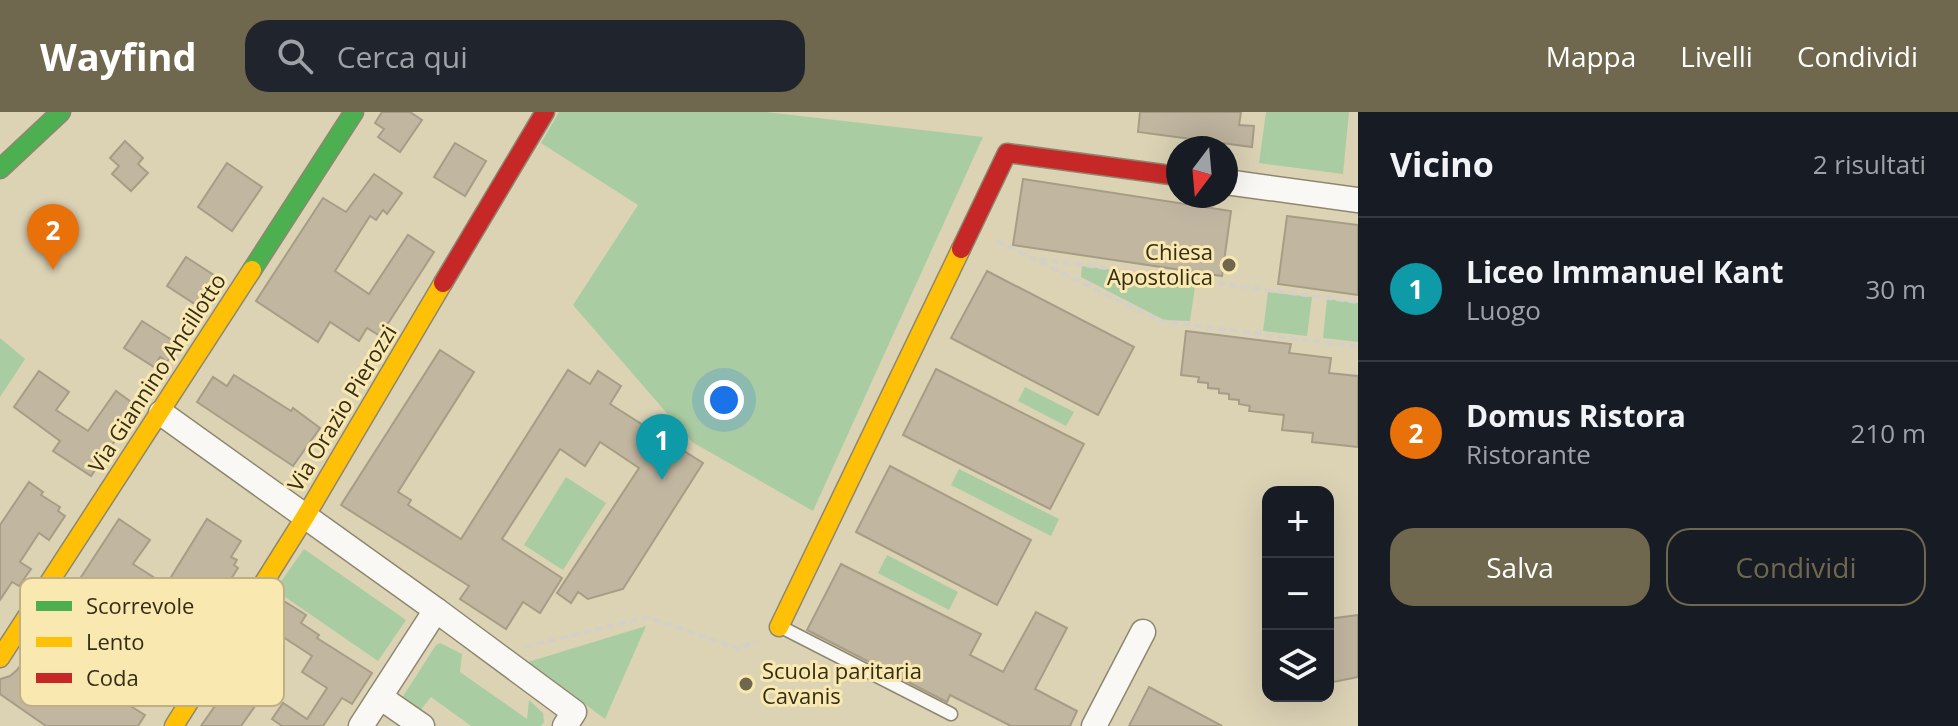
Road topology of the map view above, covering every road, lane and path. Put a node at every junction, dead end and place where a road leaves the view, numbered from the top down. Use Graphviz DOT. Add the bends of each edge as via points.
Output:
graph roads {
  1 [pos="61,112"];
  2 [pos="354,112"];
  3 [pos="545,112"];
  4 [pos="0,169"];
  5 [pos="1166,174"];
  6 [pos="1238,184"];
  7 [pos="1358,200"];
  8 [pos="991,238"];
  9 [pos="1034,258"];
  10 [pos="1358,302"];
  11 [pos="1358,347"];
  12 [pos="161,413"];
  13 [pos="305,517"];
  14 [pos="53,578"];
  15 [pos="267,578"];
  16 [pos="436,610"];
  17 [pos="779,627"];
  18 [pos="20,628"];
  19 [pos="1143,632"];
  20 [pos="496,655"];
  21 [pos="0,658"];
  22 [pos="380,697"];
  23 [pos="187,706"];
  24 [pos="951,714"];
  25 [pos="174,726"];
  26 [pos="361,726"];
  27 [pos="422,726"];
  28 [pos="565,726"];
  29 [pos="1094,726"];
  1 -- 4 [label="street"];
  2 -- 12 [label="street, Via Giannino Ancillotto"];
  3 -- 13 [label="street, Via Orazio Pierozzi"];
  5 -- 17 [label="street" via="1007,153"];
  6 -- 7 [label="street"];
  8 -- 9 [label="path"];
  9 -- 10 [label="path"];
  9 -- 11 [label="path" via="1161,321"];
  12 -- 13 [label="street"];
  12 -- 14 [label="street, Via Giannino Ancillotto"];
  13 -- 15 [label="street, Via Orazio Pierozzi"];
  13 -- 16 [label="street"];
  16 -- 20 [label="street"];
  16 -- 22 [label="street"];
  17 -- 20 [label="path" via="740,649 647,617"];
  17 -- 24 [label="lane"];
  18 -- 21 [label="street, Via Giannino Ancillotto"];
  19 -- 29 [label="street"];
  20 -- 28 [label="street" via="574,712"];
  22 -- 26 [label="street"];
  22 -- 27 [label="street"];
  23 -- 25 [label="street, Via Orazio Pierozzi"];
}
